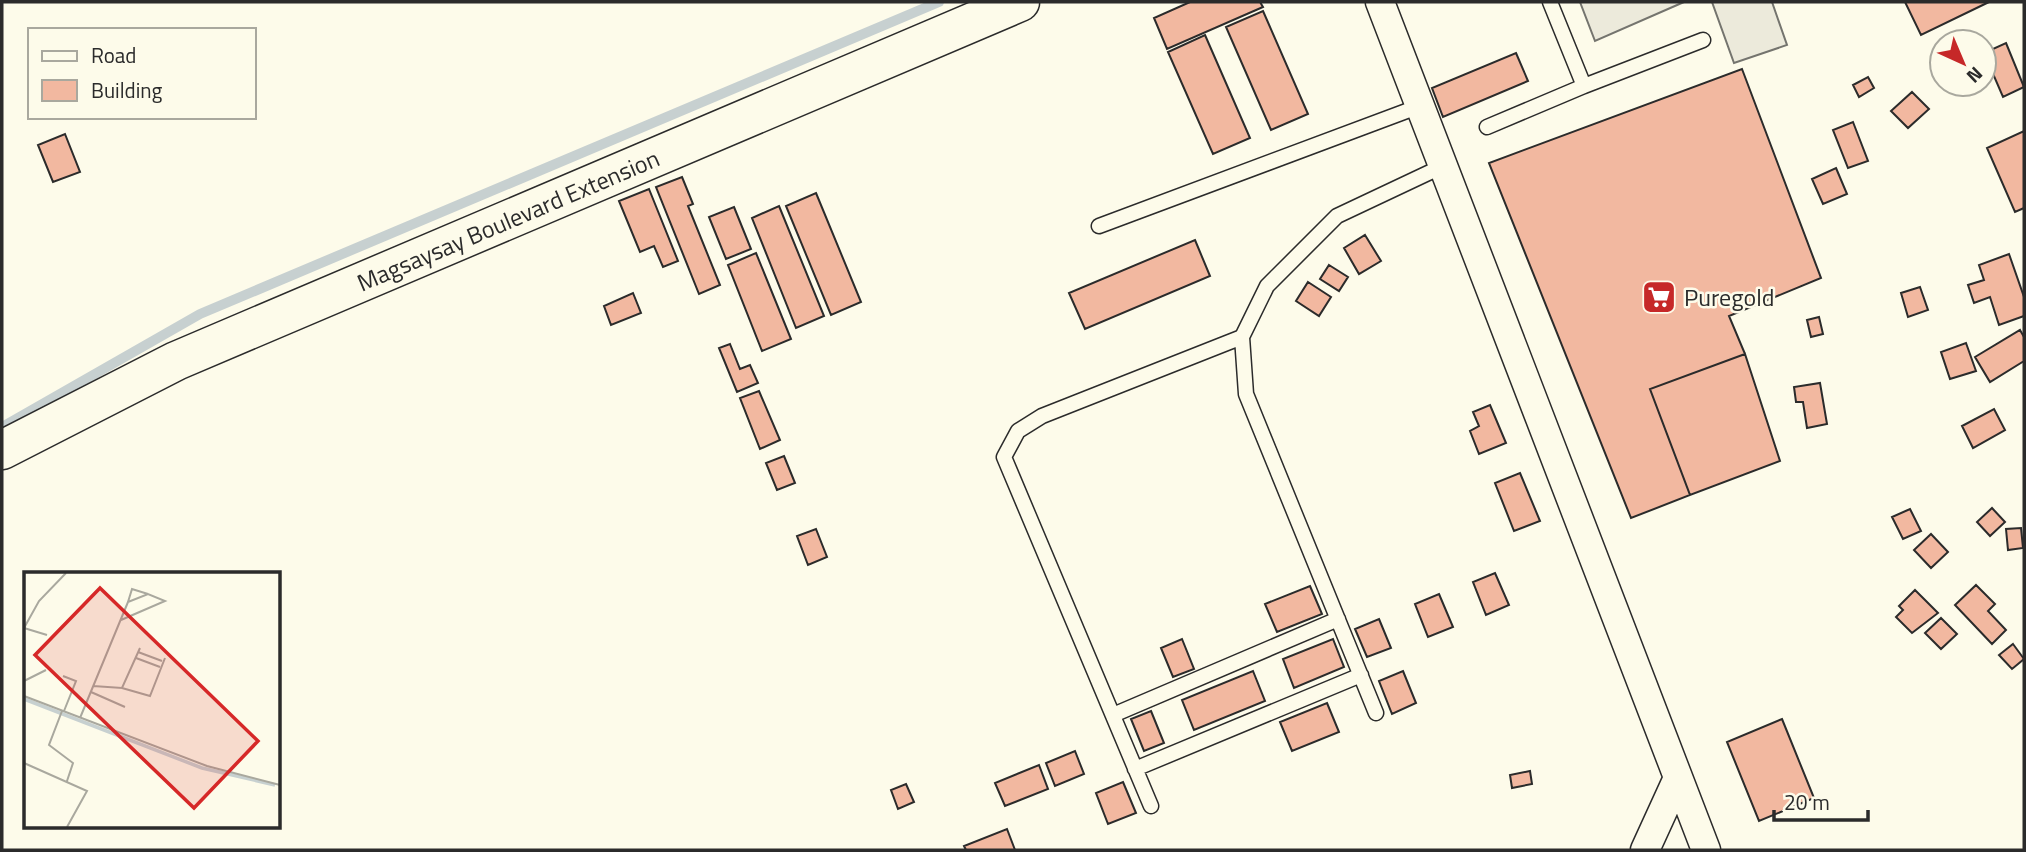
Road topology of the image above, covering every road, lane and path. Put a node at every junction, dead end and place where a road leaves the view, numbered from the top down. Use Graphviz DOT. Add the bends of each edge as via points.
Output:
graph roads {
  1 [pos="1020,2"];
  2 [pos="1380,2"];
  3 [pos="1550,2"];
  4 [pos="1703,40"];
  5 [pos="1584,86"];
  6 [pos="1420,106"];
  7 [pos="1487,127"];
  8 [pos="1443,166"];
  9 [pos="1099,226"];
  10 [pos="1242,337"];
  11 [pos="2,450"];
  12 [pos="1338,618"];
  13 [pos="1361,675"];
  14 [pos="1376,713"];
  15 [pos="1113,715"];
  16 [pos="1135,769"];
  17 [pos="1677,780"];
  18 [pos="1151,806"];
  19 [pos="1645,850"];
  20 [pos="1706,850"];
  1 -- 11 [label="street, Magsaysay Boulevard Extension" via="176,361"];
  2 -- 6 [label="street"];
  3 -- 5 [label="lane"];
  4 -- 5 [label="lane"];
  5 -- 7 [label="lane"];
  6 -- 8 [label="street"];
  6 -- 9 [label="lane"];
  8 -- 10 [label="lane" via="1337,216 1267,286"];
  8 -- 17 [label="street"];
  10 -- 12 [label="lane" via="1246,394"];
  10 -- 15 [label="lane" via="1042,416 1018,431 1004,457"];
  12 -- 13 [label="lane"];
  12 -- 15 [label="lane"];
  13 -- 14 [label="lane"];
  13 -- 16 [label="lane"];
  15 -- 16 [label="lane"];
  16 -- 18 [label="lane"];
  17 -- 19 [label="street"];
  17 -- 20 [label="street"];
}
